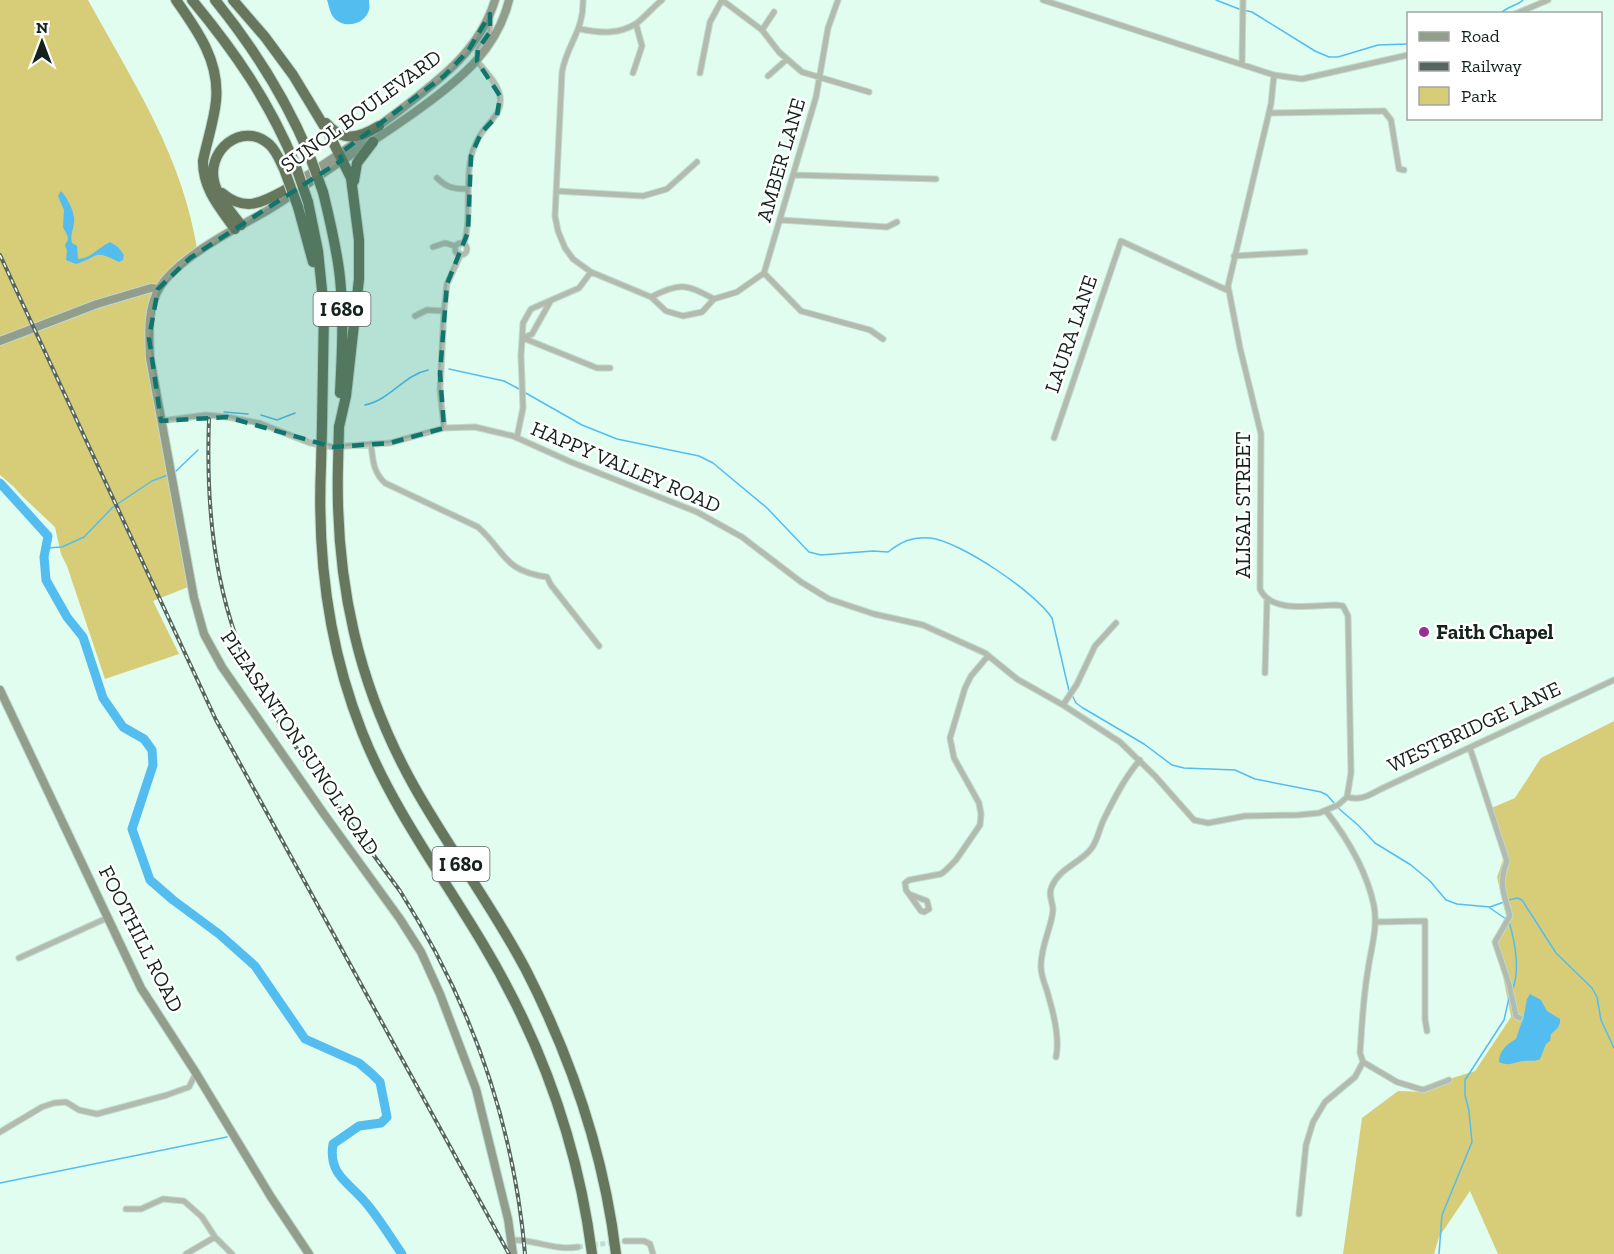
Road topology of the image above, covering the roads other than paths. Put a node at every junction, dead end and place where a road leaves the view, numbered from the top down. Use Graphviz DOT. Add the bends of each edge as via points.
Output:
graph roads {
  1 [pos="176,0"];
  2 [pos="192,0"];
  3 [pos="214,0"];
  4 [pos="234,0"];
  5 [pos="495,0"];
  6 [pos="509,0"];
  7 [pos="583,0"];
  8 [pos="662,0"];
  9 [pos="722,0"];
  10 [pos="838,0"];
  11 [pos="1043,0"];
  12 [pos="1548,0"];
  13 [pos="1243,3"];
  14 [pos="774,12"];
  15 [pos="1520,12"];
  16 [pos="490,14"];
  17 [pos="636,24"];
  18 [pos="580,29"];
  19 [pos="762,30"];
  20 [pos="1407,55"];
  21 [pos="786,60"];
  22 [pos="477,61"];
  23 [pos="1242,64"];
  24 [pos="633,73"];
  25 [pos="700,73"];
  26 [pos="1274,75"];
  27 [pos="768,76"];
  28 [pos="821,78"];
  29 [pos="868,92"];
  30 [pos="1269,113"];
  31 [pos="317,114"];
  32 [pos="379,126"];
  33 [pos="374,142"];
  34 [pos="341,157"];
  35 [pos="697,162"];
  36 [pos="1404,171"];
  37 [pos="794,175"];
  38 [pos="437,178"];
  39 [pos="936,179"];
  40 [pos="216,186"];
  41 [pos="286,189"];
  42 [pos="468,189"];
  43 [pos="556,190"];
  44 [pos="303,205"];
  45 [pos="781,220"];
  46 [pos="897,222"];
  47 [pos="358,226"];
  48 [pos="238,227"];
  49 [pos="465,244"];
  50 [pos="455,246"];
  51 [pos="433,247"];
  52 [pos="1305,252"];
  53 [pos="461,254"];
  54 [pos="1234,256"];
  55 [pos="591,272"];
  56 [pos="764,273"];
  57 [pos="158,289"];
  58 [pos="1229,291"];
  59 [pos="651,297"];
  60 [pos="714,299"];
  61 [pos="550,302"];
  62 [pos="444,311"];
  63 [pos="415,316"];
  64 [pos="523,338"];
  65 [pos="883,339"];
  66 [pos="0,341"];
  67 [pos="610,368"];
  68 [pos="161,421"];
  69 [pos="339,427"];
  70 [pos="444,428"];
  71 [pos="517,437"];
  72 [pos="1054,438"];
  73 [pos="371,444"];
  74 [pos="1268,600"];
  75 [pos="1116,623"];
  76 [pos="599,646"];
  77 [pos="988,656"];
  78 [pos="1265,673"];
  79 [pos="1614,680"];
  80 [pos="0,690"];
  81 [pos="1063,705"];
  82 [pos="1470,748"];
  83 [pos="1140,760"];
  84 [pos="1347,796"];
  85 [pos="1326,811"];
  86 [pos="909,894"];
  87 [pos="107,918"];
  88 [pos="1375,922"];
  89 [pos="20,958"];
  90 [pos="1520,1018"];
  91 [pos="1427,1031"];
  92 [pos="1056,1057"];
  93 [pos="1363,1062"];
  94 [pos="196,1073"];
  95 [pos="1449,1080"];
  96 [pos="0,1132"];
  97 [pos="126,1209"];
  98 [pos="1299,1214"];
  99 [pos="215,1236"];
  100 [pos="512,1240"];
  101 [pos="625,1241"];
  102 [pos="578,1247"];
  103 [pos="186,1254"];
  104 [pos="232,1254"];
  105 [pos="309,1254"];
  106 [pos="513,1254"];
  107 [pos="592,1254"];
  108 [pos="616,1254"];
  109 [pos="653,1254"];
  1 -- 48 [label="highway" via="204,42 213,70 216,98 203,160 208,190"];
  2 -- 44 [label="highway, bridge" via="235,53 282,132 295,164"];
  3 -- 69 [label="highway, I 680, bridge" via="267,71 297,125 323,192 340,279"];
  4 -- 31 [label="highway" via="280,56"];
  5 -- 16 [label="main road, SUNOL BOULEVARD"];
  6 -- 22 [label="main road, SUNOL BOULEVARD" via="495,37"];
  7 -- 18 [label="street"];
  8 -- 17 [label="street"];
  9 -- 19 [label="street"];
  9 -- 25 [label="street" via="710,22"];
  10 -- 28 [label="street, AMBER LANE" via="828,28"];
  11 -- 23 [label="street"];
  12 -- 15 [label="street"];
  13 -- 23 [label="street"];
  14 -- 19 [label="street"];
  16 -- 22 [label="street, SUNOL BOULEVARD" via="490,32 478,49"];
  16 -- 32 [label="main road, SUNOL BOULEVARD" via="481,33 455,65"];
  17 -- 18 [label="street" via="611,33"];
  17 -- 24 [label="street" via="642,46"];
  18 -- 43 [label="street" via="562,72"];
  19 -- 21 [label="street"];
  20 -- 26 [label="street" via="1302,79"];
  21 -- 27 [label="street"];
  21 -- 28 [label="street" via="802,72"];
  22 -- 33 [label="main road, SUNOL BOULEVARD" via="453,85"];
  22 -- 42 [label="street" via="500,96 497,116 482,133 471,156"];
  23 -- 26 [label="street"];
  26 -- 30 [label="street, ALISAL STREET"];
  28 -- 29 [label="street"];
  28 -- 37 [label="street, AMBER LANE"];
  30 -- 36 [label="street" via="1384,111 1391,120 1399,169"];
  30 -- 54 [label="street, ALISAL STREET"];
  31 -- 32 [label="highway" via="330,128 347,136 365,135"];
  31 -- 34 [label="highway"];
  32 -- 34 [label="main road, SUNOL BOULEVARD"];
  33 -- 34 [label="main road, SUNOL BOULEVARD"];
  33 -- 47 [label="highway" via="362,154 355,170"];
  34 -- 41 [label="main road, SUNOL BOULEVARD"];
  34 -- 47 [label="highway" via="351,178"];
  34 -- 48 [label="main road, SUNOL BOULEVARD"];
  35 -- 43 [label="street" via="667,189 643,196"];
  37 -- 39 [label="street"];
  37 -- 45 [label="street, AMBER LANE"];
  38 -- 42 [label="street" via="452,189"];
  40 -- 41 [label="highway" via="230,200 250,205"];
  40 -- 44 [label="highway, bridge" via="216,155 229,141 252,137 275,151"];
  40 -- 48 [label="highway"];
  41 -- 48 [label="main road, SUNOL BOULEVARD" via="243,219"];
  42 -- 49 [label="street"];
  43 -- 55 [label="street" via="555,216 565,248"];
  44 -- 107 [label="highway, I 680, bridge" via="325,340 320,535 324,582 333,637 351,704 378,769 503,979 535,1045 574,1157"];
  45 -- 46 [label="street" via="887,227"];
  45 -- 56 [label="street, AMBER LANE"];
  47 -- 69 [label="highway" via="358,302"];
  48 -- 57 [label="main road, PLEASANTON SUNOL ROAD" via="177,268"];
  49 -- 50 [label="street"];
  49 -- 53 [label="street" via="466,251"];
  50 -- 51 [label="street" via="445,243"];
  50 -- 53 [label="street"];
  52 -- 54 [label="street"];
  53 -- 62 [label="street" via="447,284"];
  54 -- 58 [label="street, ALISAL STREET"];
  55 -- 59 [label="street"];
  55 -- 61 [label="street" via="579,288"];
  56 -- 60 [label="street" via="736,292"];
  56 -- 65 [label="street" via="801,311 870,330"];
  57 -- 66 [label="main road" via="98,304"];
  57 -- 68 [label="main road, PLEASANTON SUNOL ROAD" via="152,305 149,338"];
  58 -- 72 [label="street, LAURA LANE" via="1120,241"];
  58 -- 74 [label="street, ALISAL STREET" via="1261,434 1259,578 1260,589"];
  59 -- 60 [label="street" via="684,285"];
  59 -- 60 [label="street" via="666,311 683,316 702,312"];
  61 -- 64 [label="street" via="532,334"];
  61 -- 64 [label="street" via="531,309 523,323"];
  62 -- 63 [label="street" via="428,310"];
  62 -- 70 [label="street" via="440,390"];
  64 -- 67 [label="street" via="597,368"];
  64 -- 71 [label="street" via="522,421"];
  68 -- 73 [label="street, HAPPY VALLEY ROAD" via="205,415 227,417 259,423 310,443 333,447"];
  68 -- 100 [label="main road, PLEASANTON SUNOL ROAD" via="204,633 212,651 421,952 476,1089"];
  69 -- 108 [label="highway, I 680, bridge" via="338,534 343,579 372,697 415,789 525,968 558,1035 597,1152"];
  70 -- 71 [label="street, HAPPY VALLEY ROAD" via="475,428"];
  70 -- 73 [label="street, HAPPY VALLEY ROAD" via="390,443"];
  71 -- 77 [label="street, HAPPY VALLEY ROAD" via="697,512 742,537 830,599 923,625"];
  73 -- 76 [label="street" via="375,470 385,483 478,527 510,564 534,576 547,577"];
  74 -- 78 [label="street"];
  74 -- 84 [label="street, ALISAL STREET" via="1287,606 1343,606 1348,616 1351,773"];
  75 -- 81 [label="street" via="1095,646"];
  77 -- 81 [label="street, HAPPY VALLEY ROAD" via="1017,679"];
  77 -- 86 [label="street" via="965,688 950,738 954,758 979,803 980,825 956,860 941,874 907,882"];
  79 -- 82 [label="street, WESTBRIDGE LANE"];
  80 -- 87 [label="main road, FOOTHILL ROAD"];
  81 -- 83 [label="street, HAPPY VALLEY ROAD"];
  82 -- 84 [label="street, WESTBRIDGE LANE" via="1363,798"];
  82 -- 90 [label="street" via="1508,861 1502,875 1509,917 1495,942 1516,1016"];
  83 -- 85 [label="street, HAPPY VALLEY ROAD" via="1187,814 1201,823"];
  83 -- 92 [label="street" via="1118,792 1096,842 1051,887 1053,909 1041,968 1050,998"];
  84 -- 85 [label="street, HAPPY VALLEY ROAD"];
  85 -- 88 [label="street" via="1358,862 1374,907"];
  87 -- 89 [label="street"];
  87 -- 94 [label="main road, FOOTHILL ROAD" via="141,988"];
  88 -- 91 [label="street" via="1425,921"];
  88 -- 93 [label="street" via="1360,1053"];
  93 -- 95 [label="street" via="1397,1082 1424,1090"];
  93 -- 98 [label="street" via="1355,1077 1325,1102 1312,1122"];
  94 -- 96 [label="street" via="189,1087 167,1095 97,1114 66,1102 54,1103"];
  94 -- 105 [label="main road, FOOTHILL ROAD" via="241,1151"];
  97 -- 99 [label="street" via="141,1209 163,1199 184,1201"];
  99 -- 103 [label="street"];
  99 -- 104 [label="street"];
  100 -- 102 [label="street" via="524,1239 564,1249"];
  100 -- 106 [label="main road, PLEASANTON SUNOL ROAD"];
  101 -- 109 [label="street" via="644,1241 650,1244"];
}
